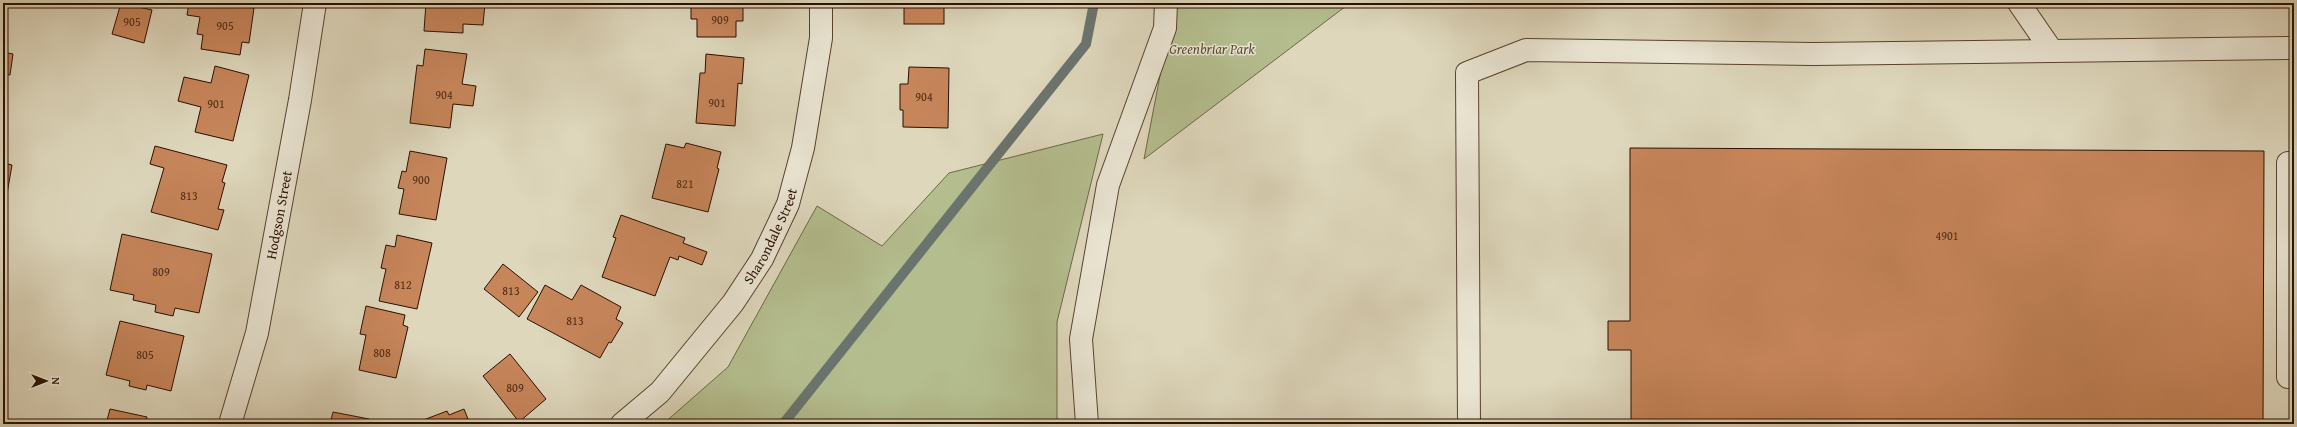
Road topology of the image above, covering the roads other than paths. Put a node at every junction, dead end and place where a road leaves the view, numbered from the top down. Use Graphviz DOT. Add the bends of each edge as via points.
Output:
graph roads {
  1 [pos="315,3"];
  2 [pos="821,3"];
  3 [pos="1166,3"];
  4 [pos="2019,3"];
  5 [pos="2294,48"];
  6 [pos="2052,51"];
  7 [pos="2294,163"];
  8 [pos="2294,377"];
  9 [pos="230,424"];
  10 [pos="622,424"];
  11 [pos="1087,424"];
  12 [pos="1469,424"];
  1 -- 9 [label="street, Hodgson Street" via="300,100 257,333"];
  2 -- 10 [label="street, Sharondale Street" via="821,38 803,148 788,204 772,238 762,259 733,303 660,392"];
  3 -- 11 [label="street" via="1164,28 1108,186 1081,339"];
  4 -- 6 [label="street"];
  5 -- 6 [label="street"];
  6 -- 12 [label="street" via="1805,54 1526,50 1467,73"];
  7 -- 8 [label="street" via="2288,163 2288,377"];
}
